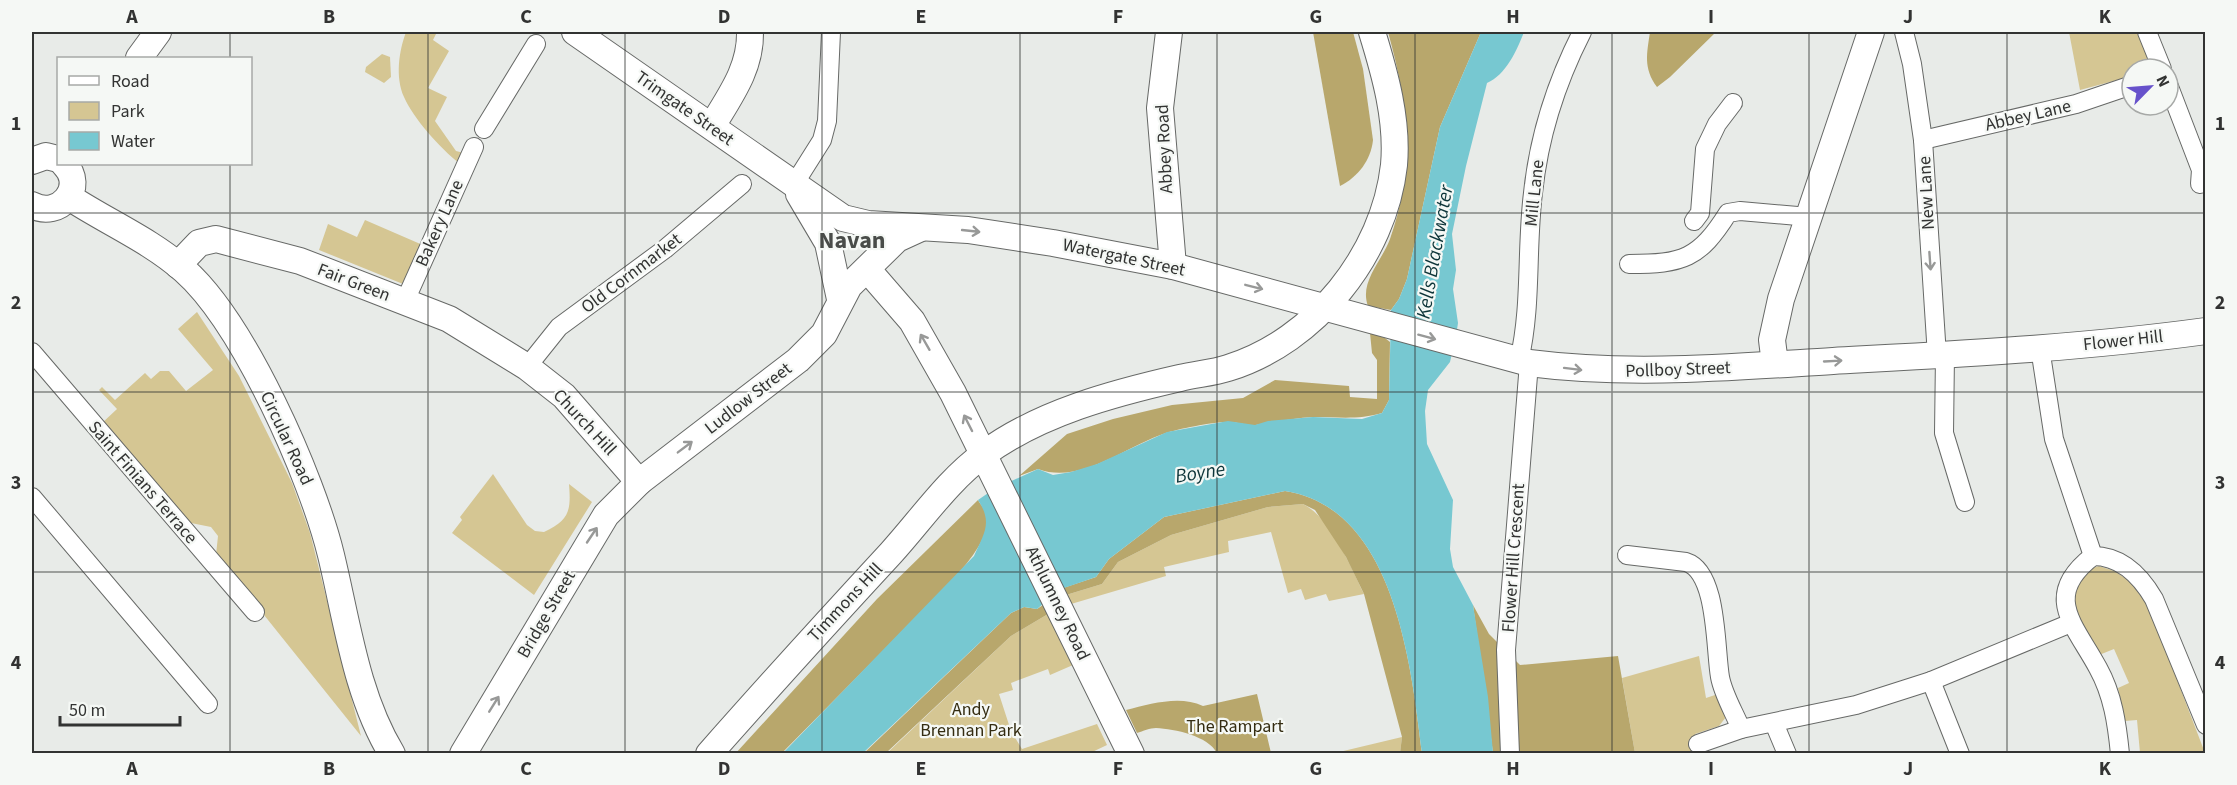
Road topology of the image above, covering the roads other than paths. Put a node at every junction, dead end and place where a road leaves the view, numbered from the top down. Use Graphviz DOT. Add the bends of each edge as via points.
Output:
graph roads {
  1 [pos="158,32"];
  2 [pos="575,32"];
  3 [pos="750,32"];
  4 [pos="831,32"];
  5 [pos="1169,32"];
  6 [pos="1372,32"];
  7 [pos="1582,32"];
  8 [pos="1871,32"];
  9 [pos="1904,32"];
  10 [pos="2147,32"];
  11 [pos="536,44"];
  12 [pos="140,57"];
  13 [pos="2157,57"];
  14 [pos="2120,88"];
  15 [pos="1733,103"];
  16 [pos="2180,115"];
  17 [pos="712,126"];
  18 [pos="484,129"];
  19 [pos="1923,140"];
  20 [pos="474,147"];
  21 [pos="57,159"];
  22 [pos="32,161"];
  23 [pos="64,165"];
  24 [pos="742,184"];
  25 [pos="2200,184"];
  26 [pos="793,186"];
  27 [pos="69,197"];
  28 [pos="1701,202"];
  29 [pos="32,205"];
  30 [pos="1734,212"];
  31 [pos="1809,217"];
  32 [pos="1694,221"];
  33 [pos="921,228"];
  34 [pos="1629,264"];
  35 [pos="178,265"];
  36 [pos="1173,266"];
  37 [pos="867,269"];
  38 [pos="840,299"];
  39 [pos="1781,299"];
  40 [pos="405,301"];
  41 [pos="1324,307"];
  42 [pos="2205,331"];
  43 [pos="2040,348"];
  44 [pos="32,352"];
  45 [pos="1941,355"];
  46 [pos="1524,362"];
  47 [pos="1775,364"];
  48 [pos="527,367"];
  49 [pos="1701,368"];
  50 [pos="984,454"];
  51 [pos="639,482"];
  52 [pos="32,497"];
  53 [pos="1965,501"];
  54 [pos="1627,555"];
  55 [pos="2092,556"];
  56 [pos="255,612"];
  57 [pos="2071,623"];
  58 [pos="1931,681"];
  59 [pos="208,704"];
  60 [pos="1774,723"];
  61 [pos="2205,725"];
  62 [pos="1741,729"];
  63 [pos="1698,744"];
  64 [pos="392,753"];
  65 [pos="463,753"];
  66 [pos="709,753"];
  67 [pos="1131,753"];
  68 [pos="1510,753"];
  69 [pos="1787,753"];
  70 [pos="1960,753"];
  71 [pos="2120,753"];
  1 -- 12 [label="main road"];
  2 -- 17 [label="main road, Trimgate Street"];
  3 -- 17 [label="main road" via="748,58 739,81"];
  4 -- 26 [label="street" via="827,121 822,140"];
  5 -- 36 [label="main road, Abbey Road" via="1160,108"];
  6 -- 41 [label="main road, Timmons Hill" via="1390,98 1394,164 1381,221 1370,245 1349,279"];
  7 -- 46 [label="street, Mill Lane" via="1552,99 1539,148"];
  8 -- 31 [label="main road"];
  9 -- 19 [label="street, New Lane"];
  10 -- 13 [label="street"];
  11 -- 18 [label="street"];
  14 -- 19 [label="street, Abbey Lane" via="2076,104"];
  15 -- 28 [label="street" via="1705,149"];
  16 -- 25 [label="street" via="2201,170"];
  17 -- 26 [label="main road, Trimgate Street" via="760,167"];
  19 -- 45 [label="street, New Lane, one-way"];
  20 -- 40 [label="street, Bakery Lane"];
  21 -- 22 [label="main road" via="46,156"];
  23 -- 27 [label="main road" via="73,182"];
  24 -- 48 [label="street, Old Cornmarket" via="665,249 559,327"];
  26 -- 33 [label="main road, Watergate Street" via="843,218"];
  26 -- 38 [label="main road" via="828,243"];
  27 -- 29 [label="main road" via="49,209"];
  27 -- 35 [label="main road, Circular Road"];
  28 -- 30 [label="street" via="1717,202"];
  28 -- 32 [label="street"];
  30 -- 31 [label="street"];
  30 -- 34 [label="street" via="1728,213 1706,244 1688,257 1662,264"];
  31 -- 39 [label="main road"];
  33 -- 36 [label="main road, Watergate Street, one-way" via="968,230"];
  33 -- 37 [label="main road, Ludlow Street" via="897,239"];
  35 -- 40 [label="main road, Fair Green" via="199,243 216,239 291,258"];
  35 -- 64 [label="main road, Circular Road" via="208,297 230,329 293,449 321,518 365,699"];
  36 -- 41 [label="main road, Watergate Street, one-way"];
  37 -- 38 [label="main road, Ludlow Street"];
  50 -- 37 [label="main road, one-way" via="912,321"];
  51 -- 38 [label="main road, Ludlow Street, one-way" via="798,360 824,334"];
  39 -- 47 [label="main road" via="1772,340"];
  39 -- 49 [label="main road" via="1746,353"];
  40 -- 48 [label="main road, Fair Green" via="448,319"];
  41 -- 46 [label="main road, Pollboy Street, one-way"];
  41 -- 50 [label="main road, Timmons Hill" via="1264,353 1228,368 1109,396 1055,416"];
  42 -- 43 [label="main road, Flower Hill"];
  43 -- 45 [label="main road, Pollboy Street"];
  43 -- 55 [label="street" via="2054,439"];
  44 -- 56 [label="street, Saint Finians Terrace"];
  47 -- 45 [label="main road, Pollboy Street, one-way"];
  45 -- 53 [label="street, New Lane" via="1944,433"];
  46 -- 49 [label="main road, Pollboy Street, one-way" via="1593,370"];
  46 -- 68 [label="street, Flower Hill Crescent" via="1506,650"];
  47 -- 49 [label="main road, Pollboy Street"];
  48 -- 51 [label="main road, Church Hill" via="564,396"];
  50 -- 66 [label="main road, Timmons Hill" via="940,496"];
  50 -- 67 [label="main road, Athlumney Road"];
  65 -- 51 [label="main road, Bridge Street, one-way" via="582,551 606,515"];
  52 -- 59 [label="street"];
  54 -- 62 [label="street" via="1686,562 1700,570 1713,609 1721,679"];
  55 -- 57 [label="street" via="2066,586 2064,599"];
  55 -- 61 [label="street" via="2118,561 2143,581"];
  57 -- 58 [label="street"];
  57 -- 71 [label="street" via="2110,695"];
  58 -- 60 [label="street" via="1856,705"];
  58 -- 70 [label="street"];
  60 -- 62 [label="street"];
  60 -- 69 [label="street"];
  62 -- 63 [label="street"];
}
